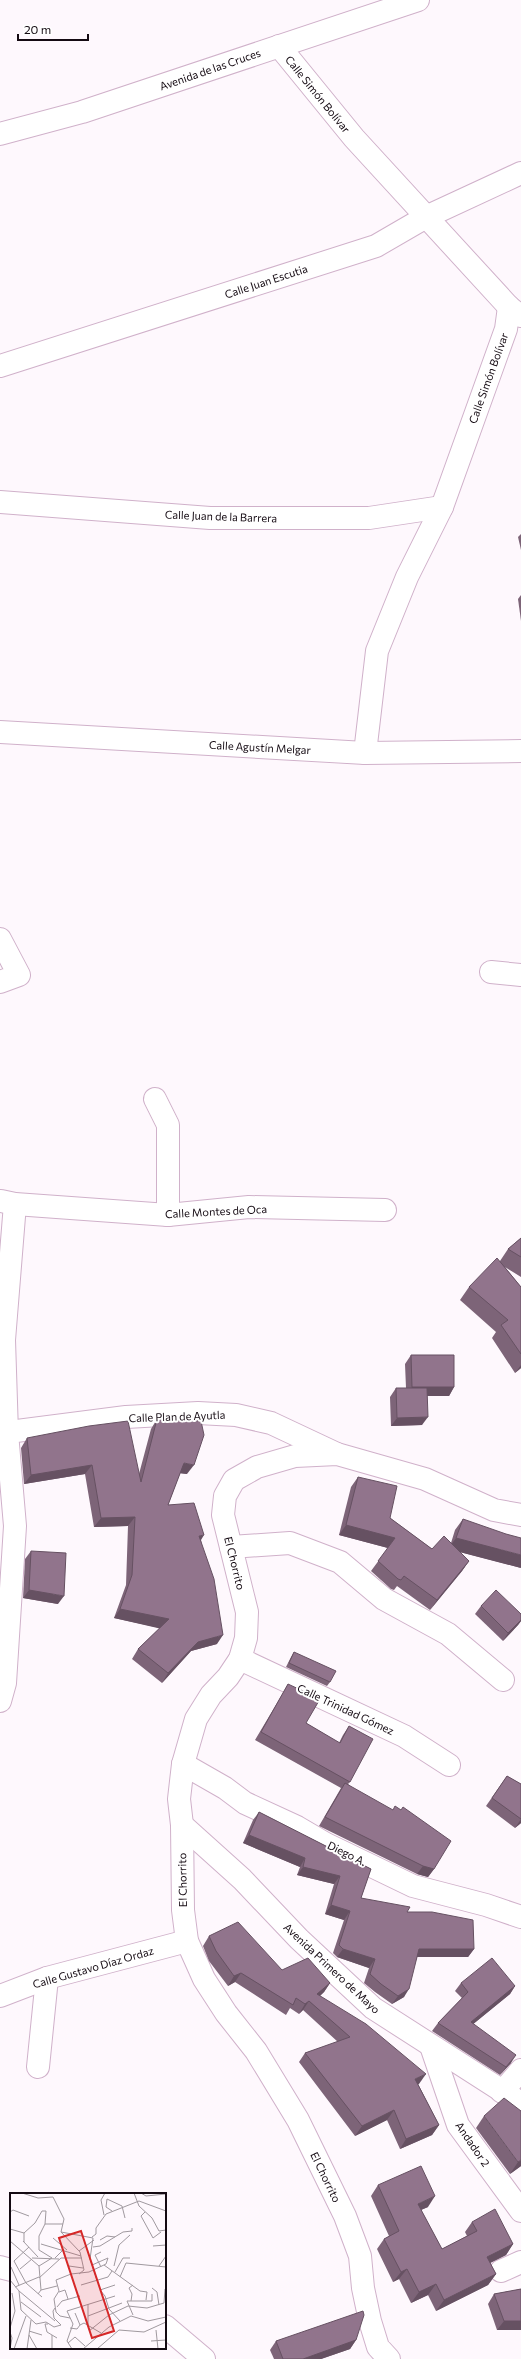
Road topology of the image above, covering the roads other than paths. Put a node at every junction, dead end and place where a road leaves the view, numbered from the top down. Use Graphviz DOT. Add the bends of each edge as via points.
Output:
graph roads {
  1 [pos="418,0"];
  2 [pos="279,46"];
  3 [pos="0,134"];
  4 [pos="521,173"];
  5 [pos="426,217"];
  6 [pos="515,312"];
  7 [pos="0,366"];
  8 [pos="0,502"];
  9 [pos="442,507"];
  10 [pos="0,732"];
  11 [pos="521,751"];
  12 [pos="365,753"];
  13 [pos="0,939"];
  14 [pos="491,972"];
  15 [pos="521,975"];
  16 [pos="9,978"];
  17 [pos="155,1099"];
  18 [pos="5,1200"];
  19 [pos="385,1210"];
  20 [pos="168,1215"];
  21 [pos="3,1433"];
  22 [pos="337,1454"];
  23 [pos="521,1515"];
  24 [pos="7,1547"];
  25 [pos="230,1547"];
  26 [pos="240,1659"];
  27 [pos="503,1680"];
  28 [pos="0,1701"];
  29 [pos="183,1764"];
  30 [pos="448,1765"];
  31 [pos="182,1825"];
  32 [pos="521,1918"];
  33 [pos="187,1941"];
  34 [pos="47,1978"];
  35 [pos="0,1996"];
  36 [pos="431,2046"];
  37 [pos="38,2067"];
  38 [pos="521,2070"];
  39 [pos="502,2092"];
  40 [pos="521,2103"];
  41 [pos="521,2211"];
  42 [pos="521,2262"];
  43 [pos="0,2267"];
  44 [pos="10,2270"];
  45 [pos="501,2271"];
  46 [pos="166,2327"];
  47 [pos="204,2359"];
  48 [pos="389,2359"];
  1 -- 2 [label="street, Avenida de las Cruces"];
  2 -- 3 [label="street, Avenida de las Cruces" via="82,112"];
  2 -- 5 [label="street, Calle Simón Bolívar" via="354,138"];
  4 -- 5 [label="street, Calle Juan Escutia"];
  5 -- 6 [label="street, Calle Simón Bolívar"];
  5 -- 7 [label="street, Calle Juan Escutia" via="376,246"];
  6 -- 9 [label="street, Calle Simón Bolívar" via="506,329"];
  8 -- 9 [label="street, Calle Juan de la Barrera" via="210,518 369,518"];
  9 -- 12 [label="street, Calle Simón Bolívar" via="407,577 377,651"];
  10 -- 12 [label="street, Calle Agustín Melgar"];
  11 -- 12 [label="street, Calle Agustín Melgar"];
  13 -- 16 [label="street"];
  14 -- 15 [label="street"];
  17 -- 20 [label="street" via="168,1125"];
  18 -- 20 [label="street, Calle Montes de Oca"];
  18 -- 21 [label="street"];
  19 -- 20 [label="street, Calle Montes de Oca" via="249,1207"];
  21 -- 22 [label="street, Calle Plan de Ayutla" via="126,1417 198,1413 236,1415 271,1423"];
  21 -- 24 [label="street" via="15,1526"];
  22 -- 23 [label="street, Calle Plan de Ayutla" via="425,1479 494,1510"];
  22 -- 25 [label="street, El Chorrito" via="295,1456 257,1467 234,1480 225,1496 222,1515"];
  24 -- 28 [label="street" via="6,1683"];
  25 -- 26 [label="street, El Chorrito" via="246,1612 246,1638"];
  25 -- 27 [label="street" via="290,1543 340,1562 384,1599 448,1634"];
  26 -- 29 [label="street, El Chorrito" via="211,1695 196,1719"];
  26 -- 30 [label="street, Calle Trinidad Gómez" via="404,1736"];
  29 -- 31 [label="street, El Chorrito" via="179,1799"];
  29 -- 32 [label="street, Diego A." via="246,1803 297,1826 326,1844 412,1886 486,1905"];
  31 -- 33 [label="street, El Chorrito" via="183,1910"];
  31 -- 36 [label="street, Avenida Primero de Mayo" via="242,1879 299,1939 373,2008"];
  33 -- 34 [label="street, Calle Gustavo Díaz Ordaz"];
  33 -- 48 [label="street, El Chorrito" via="204,1979 226,2014 256,2051 298,2120 345,2216 360,2256 363,2288 378,2347"];
  34 -- 35 [label="street, Calle Gustavo Díaz Ordaz"];
  34 -- 37 [label="street"];
  36 -- 39 [label="street, Avenida Primero de Mayo"];
  36 -- 41 [label="street, Andador 2" via="458,2125"];
  38 -- 39 [label="street"];
  39 -- 40 [label="street, Avenida Primero de Mayo"];
  42 -- 45 [label="street"];
  43 -- 44 [label="street"];
  46 -- 47 [label="street"];
}
